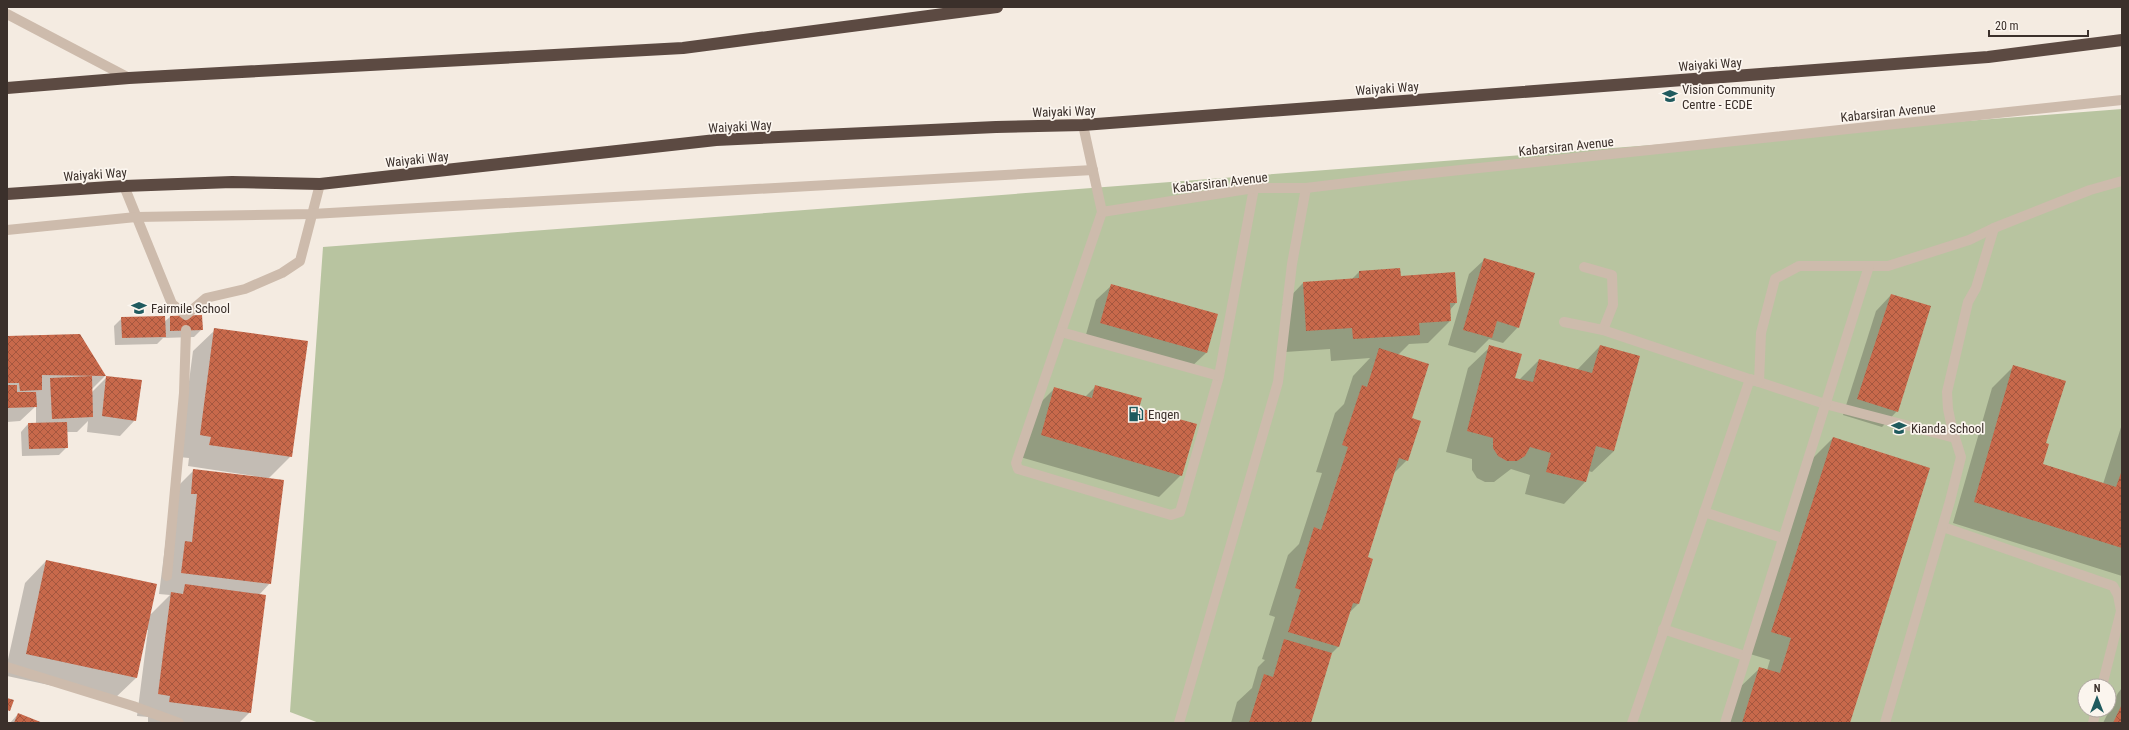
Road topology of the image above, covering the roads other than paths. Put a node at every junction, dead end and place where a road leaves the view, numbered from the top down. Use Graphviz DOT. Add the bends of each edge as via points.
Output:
graph roads {
  1 [pos="997,7"];
  2 [pos="7,14"];
  3 [pos="2122,40"];
  4 [pos="129,78"];
  5 [pos="7,88"];
  6 [pos="2122,100"];
  7 [pos="1083,125"];
  8 [pos="1093,170"];
  9 [pos="2122,181"];
  10 [pos="320,184"];
  11 [pos="124,186"];
  12 [pos="1254,188"];
  13 [pos="1306,188"];
  14 [pos="7,194"];
  15 [pos="1102,212"];
  16 [pos="312,214"];
  17 [pos="136,217"];
  18 [pos="1994,228"];
  19 [pos="7,230"];
  20 [pos="1869,266"];
  21 [pos="1584,267"];
  22 [pos="1564,322"];
  23 [pos="186,330"];
  24 [pos="1603,330"];
  25 [pos="1060,332"];
  26 [pos="1219,376"];
  27 [pos="1754,380"];
  28 [pos="1825,404"];
  29 [pos="1955,438"];
  30 [pos="1704,512"];
  31 [pos="1943,528"];
  32 [pos="1782,538"];
  33 [pos="167,576"];
  34 [pos="1663,629"];
  35 [pos="1744,656"];
  36 [pos="7,666"];
  37 [pos="2104,678"];
  38 [pos="179,723"];
  39 [pos="1179,723"];
  40 [pos="1632,723"];
  41 [pos="1724,723"];
  42 [pos="1885,723"];
  1 -- 4 [label="highway" via="683,48"];
  2 -- 4 [label="street"];
  3 -- 7 [label="highway, Waiyaki Way" via="1988,57"];
  4 -- 5 [label="highway"];
  6 -- 13 [label="street, Kabarsiran Avenue"];
  7 -- 8 [label="street"];
  7 -- 10 [label="highway, Waiyaki Way" via="716,140"];
  8 -- 15 [label="street"];
  8 -- 16 [label="street"];
  9 -- 18 [label="street" via="2090,190"];
  10 -- 11 [label="highway, Waiyaki Way" via="232,182"];
  10 -- 16 [label="street"];
  11 -- 14 [label="highway, Waiyaki Way"];
  11 -- 17 [label="street"];
  12 -- 13 [label="street, Kabarsiran Avenue"];
  12 -- 15 [label="street, Kabarsiran Avenue"];
  12 -- 26 [label="street"];
  13 -- 39 [label="street" via="1292,264 1278,382"];
  15 -- 25 [label="street"];
  16 -- 17 [label="street"];
  16 -- 17 [label="street" via="300,261 282,273 245,289 206,298 186,315 172,304"];
  17 -- 19 [label="street"];
  18 -- 20 [label="street" via="1969,240 1888,266"];
  18 -- 29 [label="street" via="1976,288 1968,302 1947,392"];
  20 -- 27 [label="street" via="1799,266 1775,279 1761,333"];
  20 -- 28 [label="street"];
  21 -- 24 [label="street" via="1612,275 1613,305"];
  22 -- 24 [label="street"];
  23 -- 33 [label="street" via="184,393"];
  24 -- 27 [label="street"];
  25 -- 26 [label="street"];
  25 -- 26 [label="street" via="1016,463 1018,469 1171,515 1180,512"];
  27 -- 28 [label="street"];
  27 -- 30 [label="street"];
  28 -- 29 [label="street"];
  28 -- 32 [label="street"];
  29 -- 31 [label="street" via="1961,457"];
  30 -- 32 [label="street"];
  30 -- 34 [label="street"];
  31 -- 37 [label="street" via="2113,586 2118,595 2121,611"];
  31 -- 42 [label="street"];
  32 -- 35 [label="street"];
  34 -- 35 [label="street"];
  34 -- 40 [label="street"];
  35 -- 41 [label="street"];
  36 -- 38 [label="street"];
}
